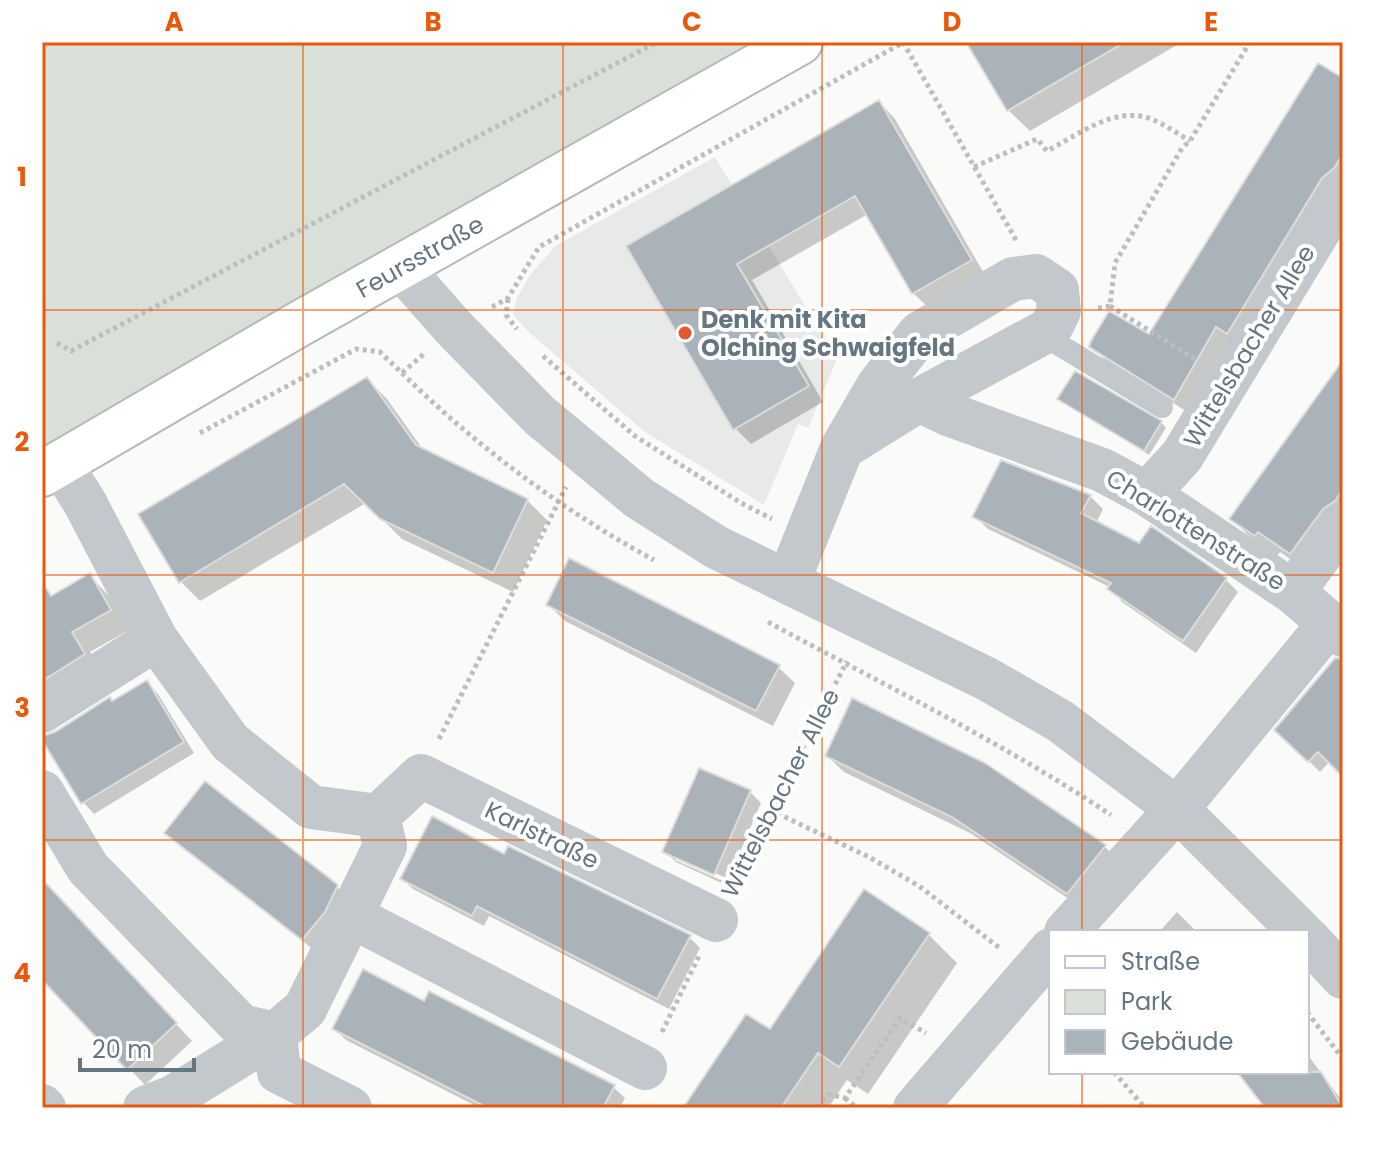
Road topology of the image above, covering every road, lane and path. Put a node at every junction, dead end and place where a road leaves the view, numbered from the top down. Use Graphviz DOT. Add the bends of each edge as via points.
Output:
graph roads {
  1 [pos="657,42"];
  2 [pos="800,42"];
  3 [pos="903,42"];
  4 [pos="1250,42"];
  5 [pos="1190,141"];
  6 [pos="974,167"];
  7 [pos="1337,216"];
  8 [pos="400,267"];
  9 [pos="508,298"];
  10 [pos="1110,306"];
  11 [pos="1045,307"];
  12 [pos="525,339"];
  13 [pos="57,343"];
  14 [pos="535,349"];
  15 [pos="1229,381"];
  16 [pos="919,400"];
  17 [pos="1162,407"];
  18 [pos="842,448"];
  19 [pos="51,469"];
  20 [pos="1147,494"];
  21 [pos="557,502"];
  22 [pos="1343,524"];
  23 [pos="807,536"];
  24 [pos="788,582"];
  25 [pos="1293,592"];
  26 [pos="865,621"];
  27 [pos="1336,630"];
  28 [pos="156,639"];
  29 [pos="845,664"];
  30 [pos="42,711"];
  31 [pos="421,776"];
  32 [pos="42,792"];
  33 [pos="770,810"];
  34 [pos="378,816"];
  35 [pos="1163,824"];
  36 [pos="353,917"];
  37 [pos="716,920"];
  38 [pos="1068,930"];
  39 [pos="1298,930"];
  40 [pos="1309,940"];
  41 [pos="1041,962"];
  42 [pos="1343,977"];
  43 [pos="1309,1015"];
  44 [pos="275,1034"];
  45 [pos="960,1055"];
  46 [pos="1343,1059"];
  47 [pos="645,1068"];
  48 [pos="1116,1074"];
  49 [pos="845,1098"];
  50 [pos="145,1108"];
  51 [pos="350,1108"];
  52 [pos="819,1108"];
  53 [pos="857,1108"];
  54 [pos="915,1108"];
  55 [pos="1145,1108"];
  1 -- 13 [label="path" via="71,351"];
  2 -- 8 [label="street, Feursstraße"];
  3 -- 6 [label="path"];
  4 -- 5 [label="path"];
  5 -- 6 [label="path" via="1151,119 1118,115 1047,151 1037,139"];
  5 -- 10 [label="path" via="1115,263"];
  6 -- 11 [label="path"];
  7 -- 15 [label="street, Wittelsbacher Allee"];
  8 -- 19 [label="street, Feursstraße"];
  8 -- 24 [label="street" via="485,361 584,455 716,547"];
  9 -- 12 [label="path" via="506,315"];
  10 -- 11 [label="path"];
  10 -- 15 [label="path"];
  11 -- 16 [label="street"];
  11 -- 17 [label="lane"];
  11 -- 18 [label="street" via="1013,279 920,333 878,386"];
  14 -- 23 [label="path" via="635,436 741,503"];
  15 -- 20 [label="street, Wittelsbacher Allee" via="1182,456"];
  16 -- 18 [label="street"];
  16 -- 20 [label="street, Charlottenstraße" via="1102,470"];
  18 -- 23 [label="street"];
  19 -- 28 [label="street" via="85,503"];
  20 -- 25 [label="street, Charlottenstraße"];
  21 -- 31 [label="path"];
  22 -- 25 [label="street, Charlottenstraße"];
  23 -- 24 [label="street"];
  24 -- 26 [label="street"];
  25 -- 27 [label="street, Charlottenstraße"];
  26 -- 29 [label="path, Wittelsbacher Allee"];
  26 -- 35 [label="street" via="987,679 1060,721"];
  27 -- 35 [label="street, Charlottenstraße"];
  28 -- 30 [label="street"];
  28 -- 34 [label="street" via="230,742 311,807"];
  29 -- 33 [label="path, Wittelsbacher Allee"];
  29 -- 35 [label="path" via="1045,771"];
  31 -- 34 [label="street"];
  31 -- 37 [label="street, Karlstraße"];
  32 -- 44 [label="street" via="88,868 241,1026"];
  33 -- 37 [label="path, Wittelsbacher Allee"];
  33 -- 41 [label="path" via="869,857 974,926"];
  34 -- 36 [label="street" via="385,846"];
  35 -- 38 [label="street, Charlottenstraße"];
  35 -- 39 [label="street"];
  36 -- 44 [label="street" via="305,1009"];
  36 -- 47 [label="street"];
  37 -- 47 [label="path, Wittelsbacher Allee"];
  40 -- 42 [label="street"];
  41 -- 45 [label="street"];
  43 -- 46 [label="path"];
  44 -- 50 [label="street" via="173,1097"];
  44 -- 51 [label="street" via="279,1072"];
  45 -- 49 [label="path" via="900,1018"];
  45 -- 54 [label="street"];
  48 -- 55 [label="path"];
  49 -- 52 [label="path" via="828,1094"];
  49 -- 53 [label="path"];
}
